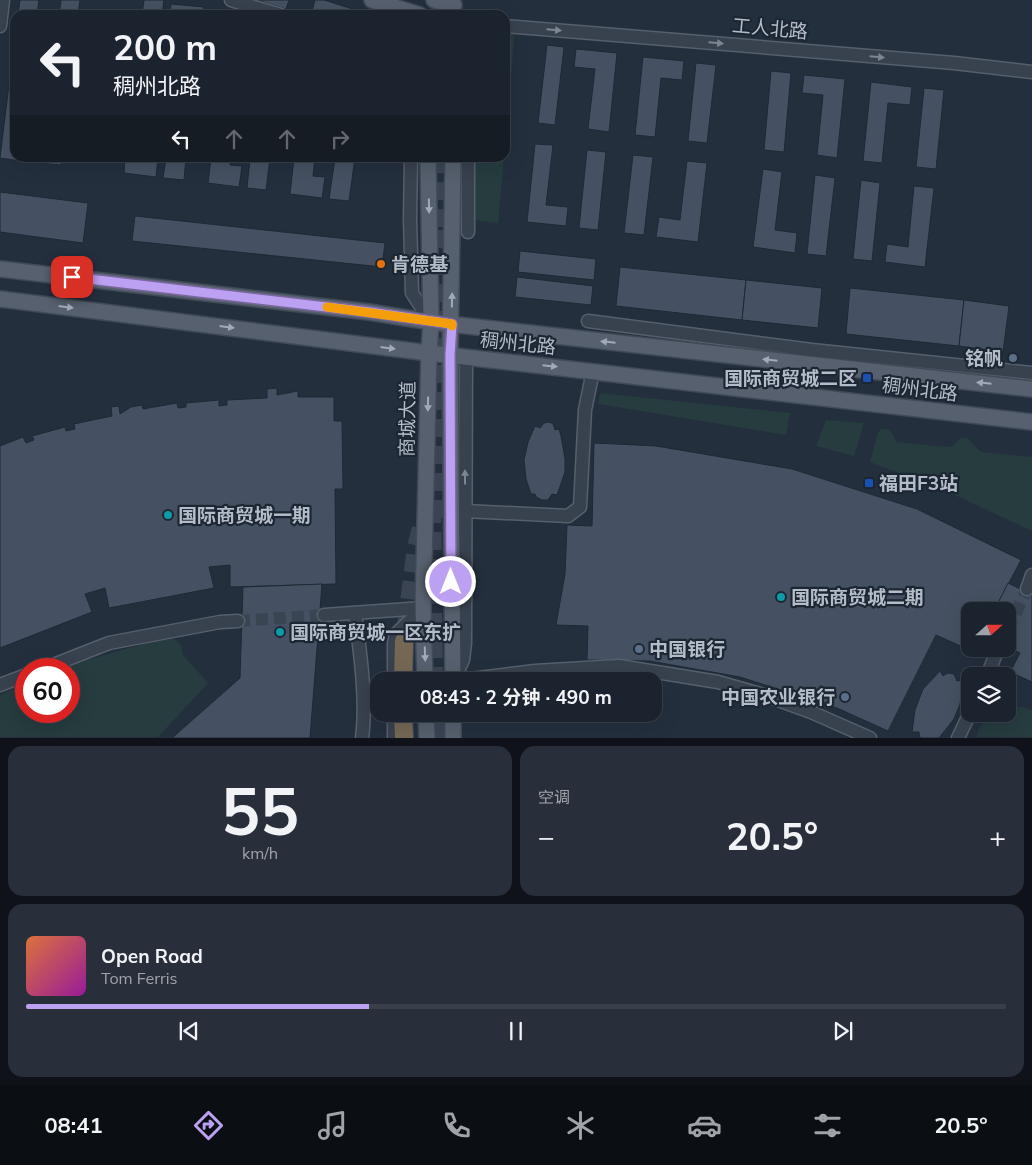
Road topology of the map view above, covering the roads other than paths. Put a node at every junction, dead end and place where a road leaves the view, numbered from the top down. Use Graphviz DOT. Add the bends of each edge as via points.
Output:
graph roads {
  1 [pos="3,0"];
  2 [pos="231,0"];
  3 [pos="372,0"];
  4 [pos="434,0"];
  5 [pos="454,7"];
  6 [pos="264,10"];
  7 [pos="404,10"];
  8 [pos="0,26"];
  9 [pos="510,26"];
  10 [pos="1032,72"];
  11 [pos="411,162"];
  12 [pos="428,162"];
  13 [pos="453,162"];
  14 [pos="468,162"];
  15 [pos="468,232"];
  16 [pos="0,268"];
  17 [pos="0,299"];
  18 [pos="588,321"];
  19 [pos="431,322"];
  20 [pos="452,324"];
  21 [pos="429,353"];
  22 [pos="450,355"];
  23 [pos="466,357"];
  24 [pos="593,371"];
  25 [pos="1032,373"];
  26 [pos="1032,389"];
  27 [pos="1032,422"];
  28 [pos="465,512"];
  29 [pos="1032,575"];
  30 [pos="1027,589"];
  31 [pos="423,608"];
  32 [pos="355,613"];
  33 [pos="324,615"];
  34 [pos="238,620"];
  35 [pos="404,641"];
  36 [pos="71,658"];
  37 [pos="394,672"];
  38 [pos="403,672"];
  39 [pos="425,672"];
  40 [pos="453,672"];
  41 [pos="457,672"];
  42 [pos="527,672"];
  43 [pos="656,672"];
  44 [pos="662,673"];
  45 [pos="15,679"];
  46 [pos="0,685"];
  47 [pos="394,722"];
  48 [pos="404,722"];
  49 [pos="426,722"];
  50 [pos="453,722"];
  51 [pos="966,722"];
  52 [pos="362,738"];
  53 [pos="394,738"];
  54 [pos="404,738"];
  55 [pos="427,738"];
  56 [pos="453,738"];
  57 [pos="870,738"];
  58 [pos="958,738"];
  1 -- 8 [label="street"];
  2 -- 6 [label="street"];
  3 -- 7 [label="main road"];
  4 -- 5 [label="main road"];
  9 -- 10 [label="street, 工人北路, one-way"];
  11 -- 19 [label="street" via="412,294"];
  12 -- 19 [label="main road, 商城大道, one-way"];
  20 -- 13 [label="main road, one-way"];
  14 -- 15 [label="street"];
  16 -- 19 [label="main road, 稠州北路"];
  17 -- 21 [label="main road, 稠州北路, one-way"];
  18 -- 25 [label="street" via="812,350"];
  19 -- 20 [label="main road, 稠州北路"];
  19 -- 21 [label="main road, 商城大道"];
  20 -- 22 [label="main road"];
  26 -- 20 [label="main road, 稠州北路, one-way"];
  21 -- 22 [label="main road, 稠州北路"];
  21 -- 31 [label="main road, 商城大道, one-way"];
  22 -- 23 [label="main road, 稠州北路"];
  22 -- 40 [label="main road"];
  23 -- 24 [label="main road, 稠州北路, one-way"];
  28 -- 23 [label="street, one-way"];
  24 -- 27 [label="main road, 稠州北路"];
  24 -- 28 [label="street" via="585,410 580,507 568,516"];
  28 -- 41 [label="street" via="465,643"];
  29 -- 30 [label="street"];
  31 -- 32 [label="street"];
  31 -- 37 [label="street" via="396,634"];
  31 -- 39 [label="main road, 商城大道, one-way"];
  32 -- 33 [label="street"];
  32 -- 52 [label="street" via="361,658"];
  34 -- 36 [label="street" via="109,643"];
  35 -- 38 [label="highway"];
  42 -- 43 [label="street" via="619,666"];
  44 -- 57 [label="street" via="718,682 767,696"];
  45 -- 46 [label="street"];
  47 -- 53 [label="street"];
  48 -- 54 [label="highway"];
  49 -- 55 [label="main road"];
  50 -- 56 [label="main road"];
  51 -- 58 [label="street"];
}
